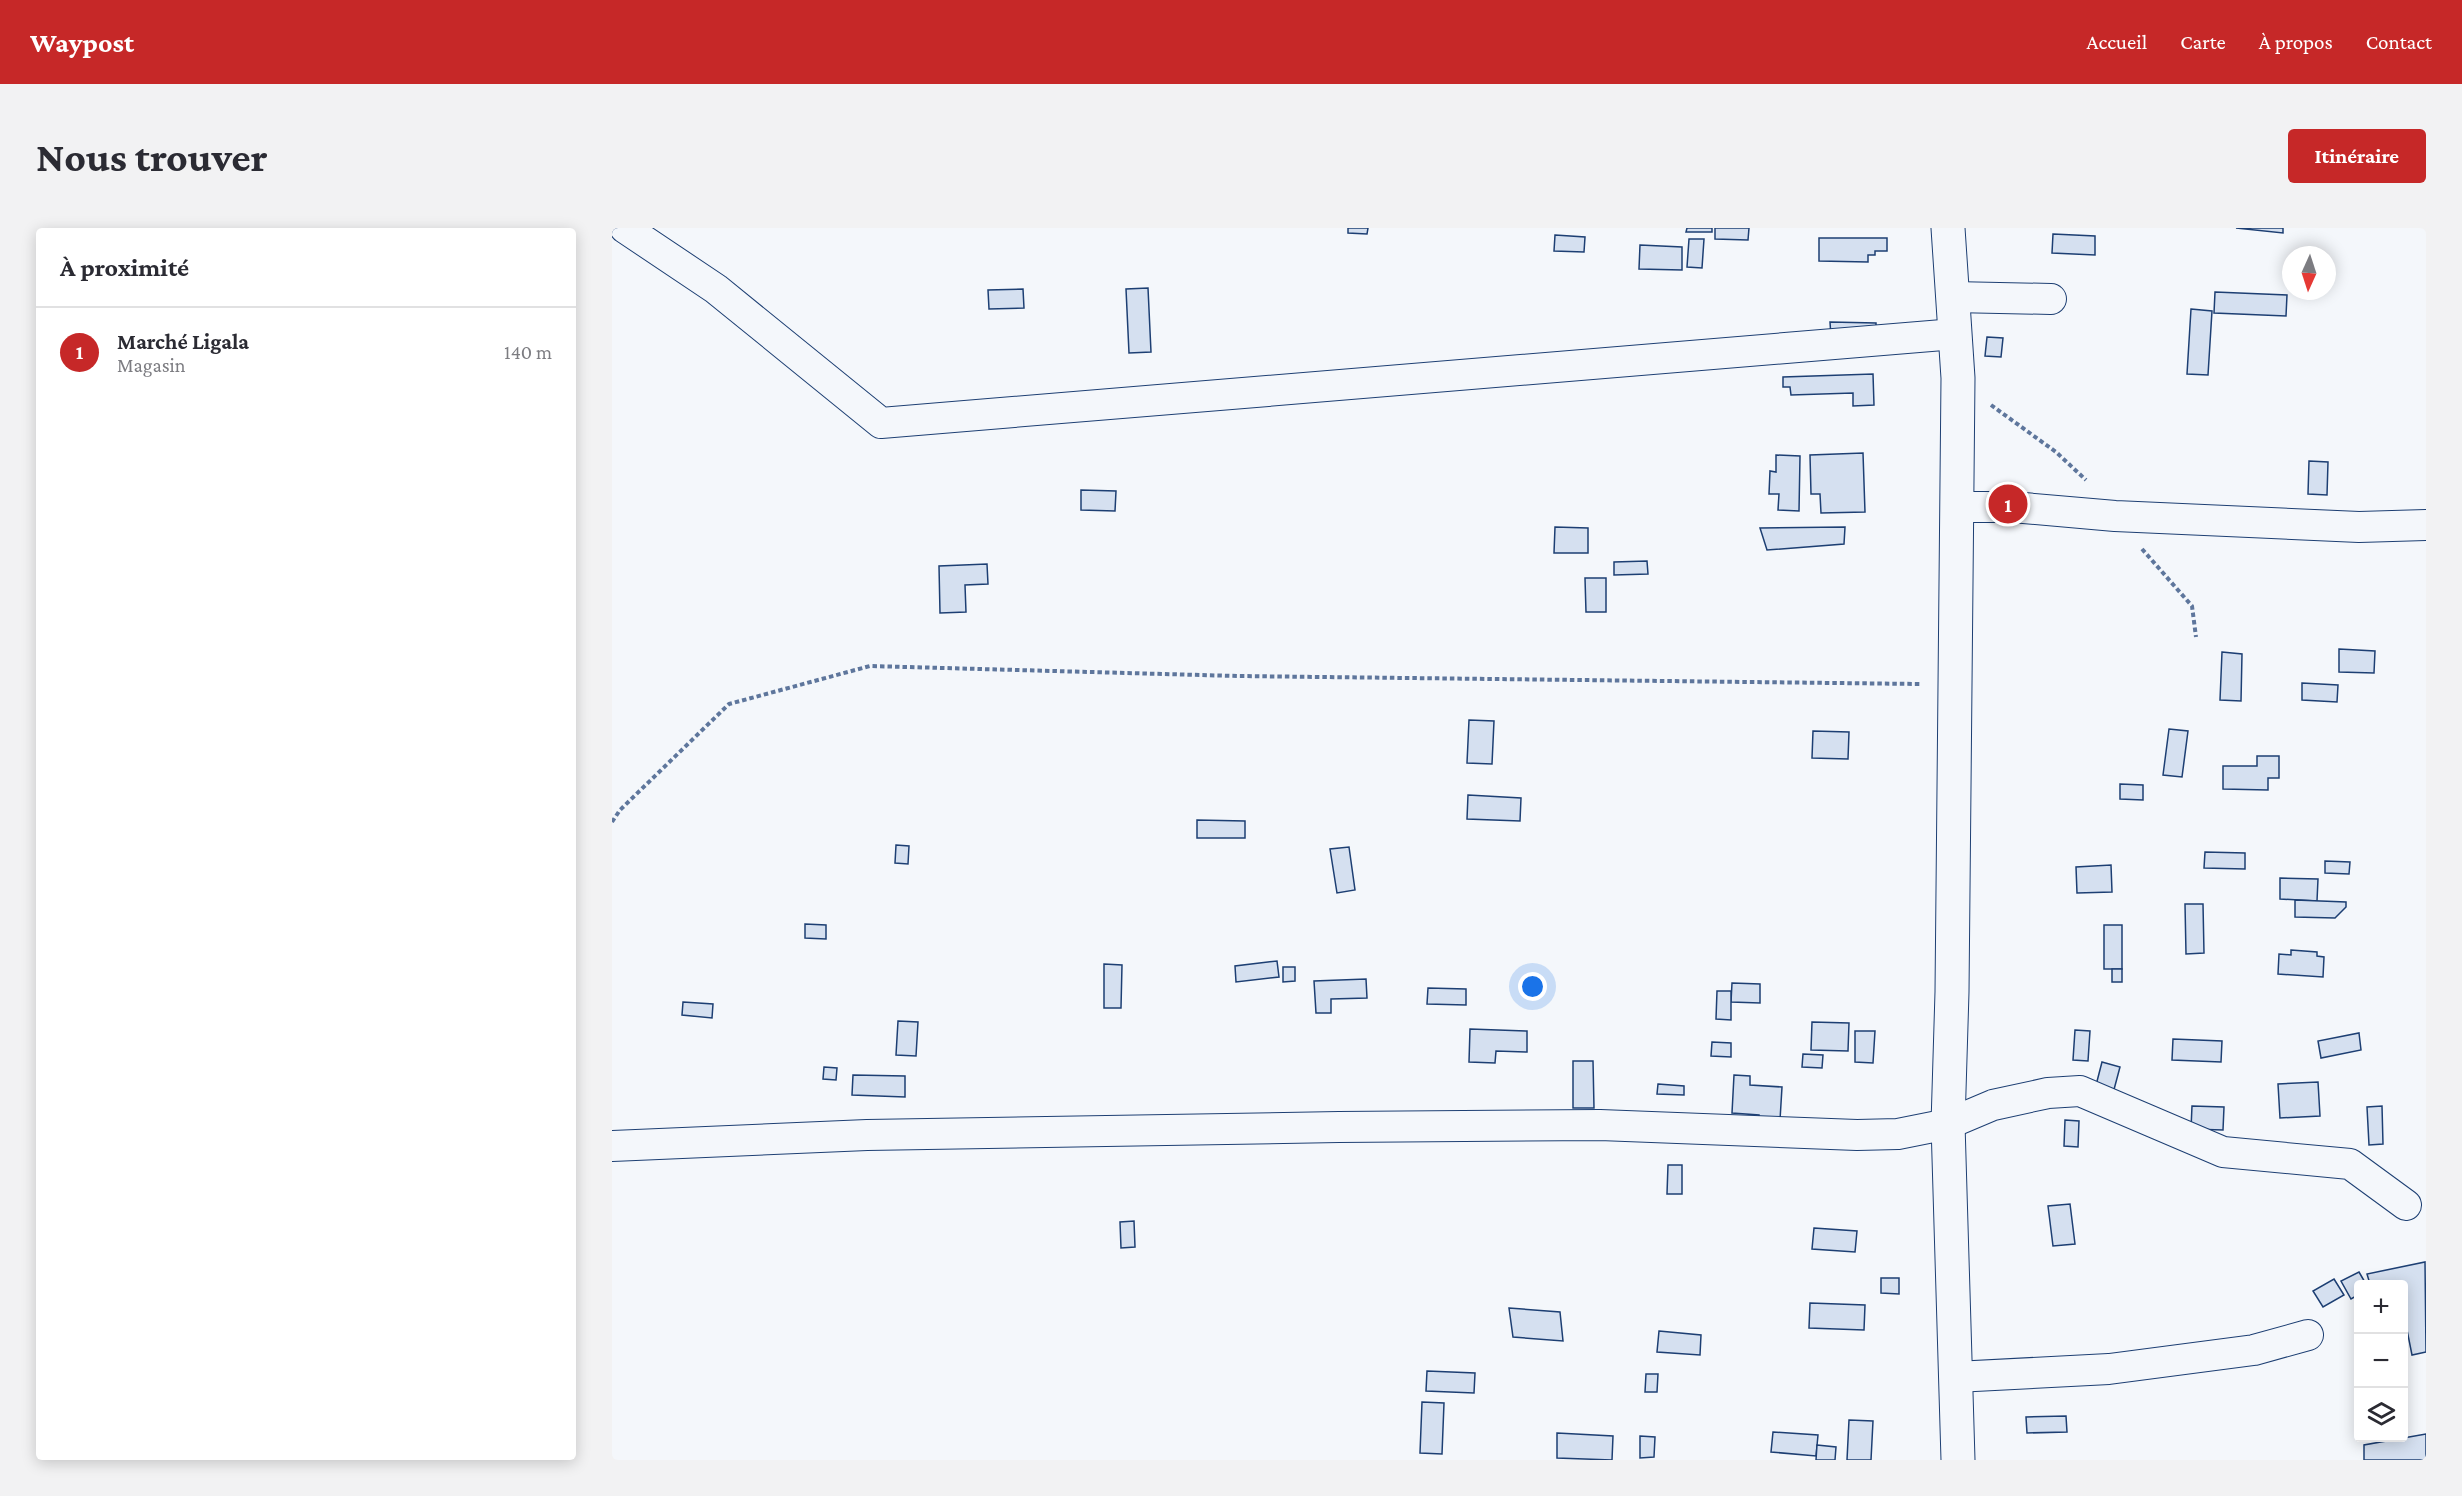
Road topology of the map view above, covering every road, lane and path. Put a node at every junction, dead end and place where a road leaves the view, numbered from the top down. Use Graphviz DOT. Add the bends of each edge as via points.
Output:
graph roads {
  1 [pos="625,228"];
  2 [pos="1948,228"];
  3 [pos="1953,297"];
  4 [pos="2051,299"];
  5 [pos="1955,334"];
  6 [pos="1957,507"];
  7 [pos="2426,525"];
  8 [pos="1955,685"];
  9 [pos="612,822"];
  10 [pos="1948,1124"];
  11 [pos="612,1146"];
  12 [pos="2406,1204"];
  13 [pos="2308,1335"];
  14 [pos="1955,1377"];
  15 [pos="1958,1460"];
  1 -- 5 [label="street" via="716,290 881,423"];
  2 -- 3 [label="highway"];
  3 -- 4 [label="street"];
  3 -- 5 [label="highway"];
  5 -- 6 [label="highway"];
  6 -- 7 [label="street" via="2359,527"];
  6 -- 8 [label="highway"];
  8 -- 9 [label="path" via="1237,676 870,666 729,704"];
  8 -- 10 [label="highway"];
  10 -- 11 [label="street" via="1898,1134 1857,1136 1600,1125 1338,1127 867,1135"];
  10 -- 12 [label="street" via="1993,1105 2048,1093 2080,1091 2223,1152 2350,1164"];
  10 -- 14 [label="highway"];
  13 -- 14 [label="street" via="2254,1350 2109,1369"];
  14 -- 15 [label="highway"];
}
